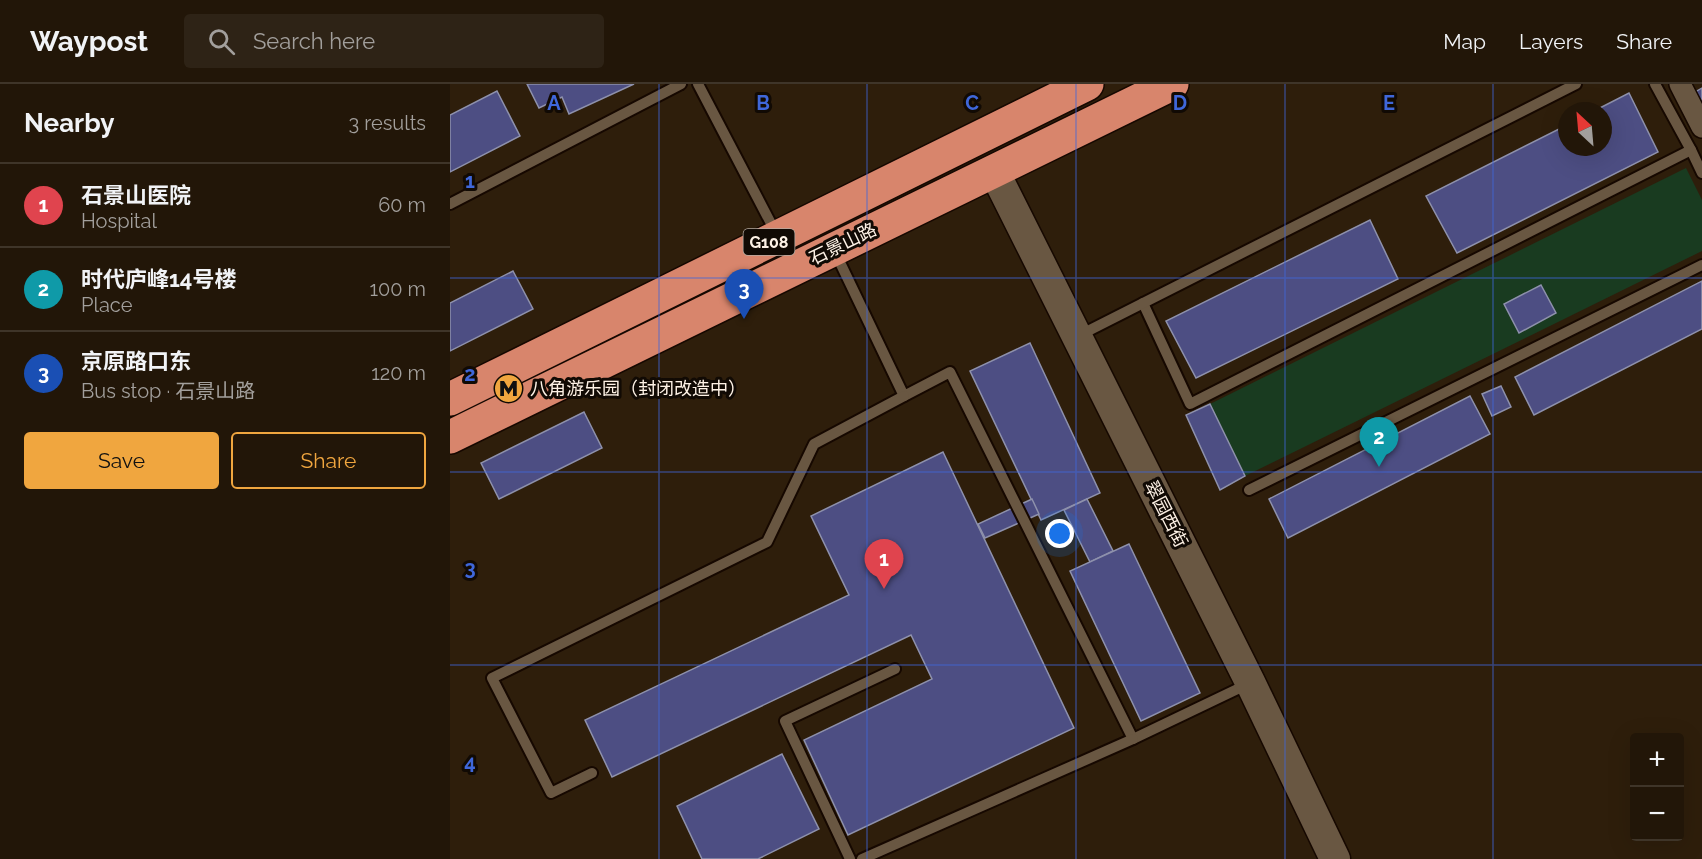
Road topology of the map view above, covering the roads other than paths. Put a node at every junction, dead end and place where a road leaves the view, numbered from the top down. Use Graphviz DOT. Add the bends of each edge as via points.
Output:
graph roads {
  1 [pos="681,84"];
  2 [pos="698,84"];
  3 [pos="1087,84"];
  4 [pos="1172,84"];
  5 [pos="1576,84"];
  6 [pos="1655,84"];
  7 [pos="1680,84"];
  8 [pos="1702,127"];
  9 [pos="1691,150"];
  10 [pos="994,171"];
  11 [pos="1702,173"];
  12 [pos="450,204"];
  13 [pos="778,238"];
  14 [pos="834,249"];
  15 [pos="1702,265"];
  16 [pos="1143,303"];
  17 [pos="1077,337"];
  18 [pos="904,396"];
  19 [pos="450,399"];
  20 [pos="450,437"];
  21 [pos="1249,490"];
  22 [pos="895,669"];
  23 [pos="1250,682"];
  24 [pos="1133,739"];
  25 [pos="592,773"];
  26 [pos="850,859"];
  27 [pos="862,859"];
  28 [pos="1335,859"];
  1 -- 12 [label="lane"];
  2 -- 13 [label="lane"];
  3 -- 13 [label="highway, 石景山路 / G108"];
  4 -- 10 [label="highway, 石景山路 / G108"];
  5 -- 16 [label="lane"];
  6 -- 9 [label="lane"];
  7 -- 8 [label="street"];
  9 -- 11 [label="lane"];
  9 -- 16 [label="lane" via="1190,404"];
  10 -- 14 [label="highway, 石景山路 / G108"];
  10 -- 17 [label="street, 翠园西街"];
  13 -- 19 [label="highway, 石景山路 / G108"];
  14 -- 18 [label="lane"];
  14 -- 20 [label="highway, 石景山路 / G108"];
  15 -- 21 [label="lane"];
  16 -- 17 [label="lane"];
  17 -- 23 [label="street, 翠园西街"];
  18 -- 24 [label="lane" via="950,372"];
  18 -- 25 [label="lane" via="814,444 767,542 492,678 551,793"];
  22 -- 26 [label="lane" via="785,721"];
  23 -- 24 [label="lane"];
  23 -- 28 [label="street, 翠园西街"];
  24 -- 27 [label="lane"];
}
